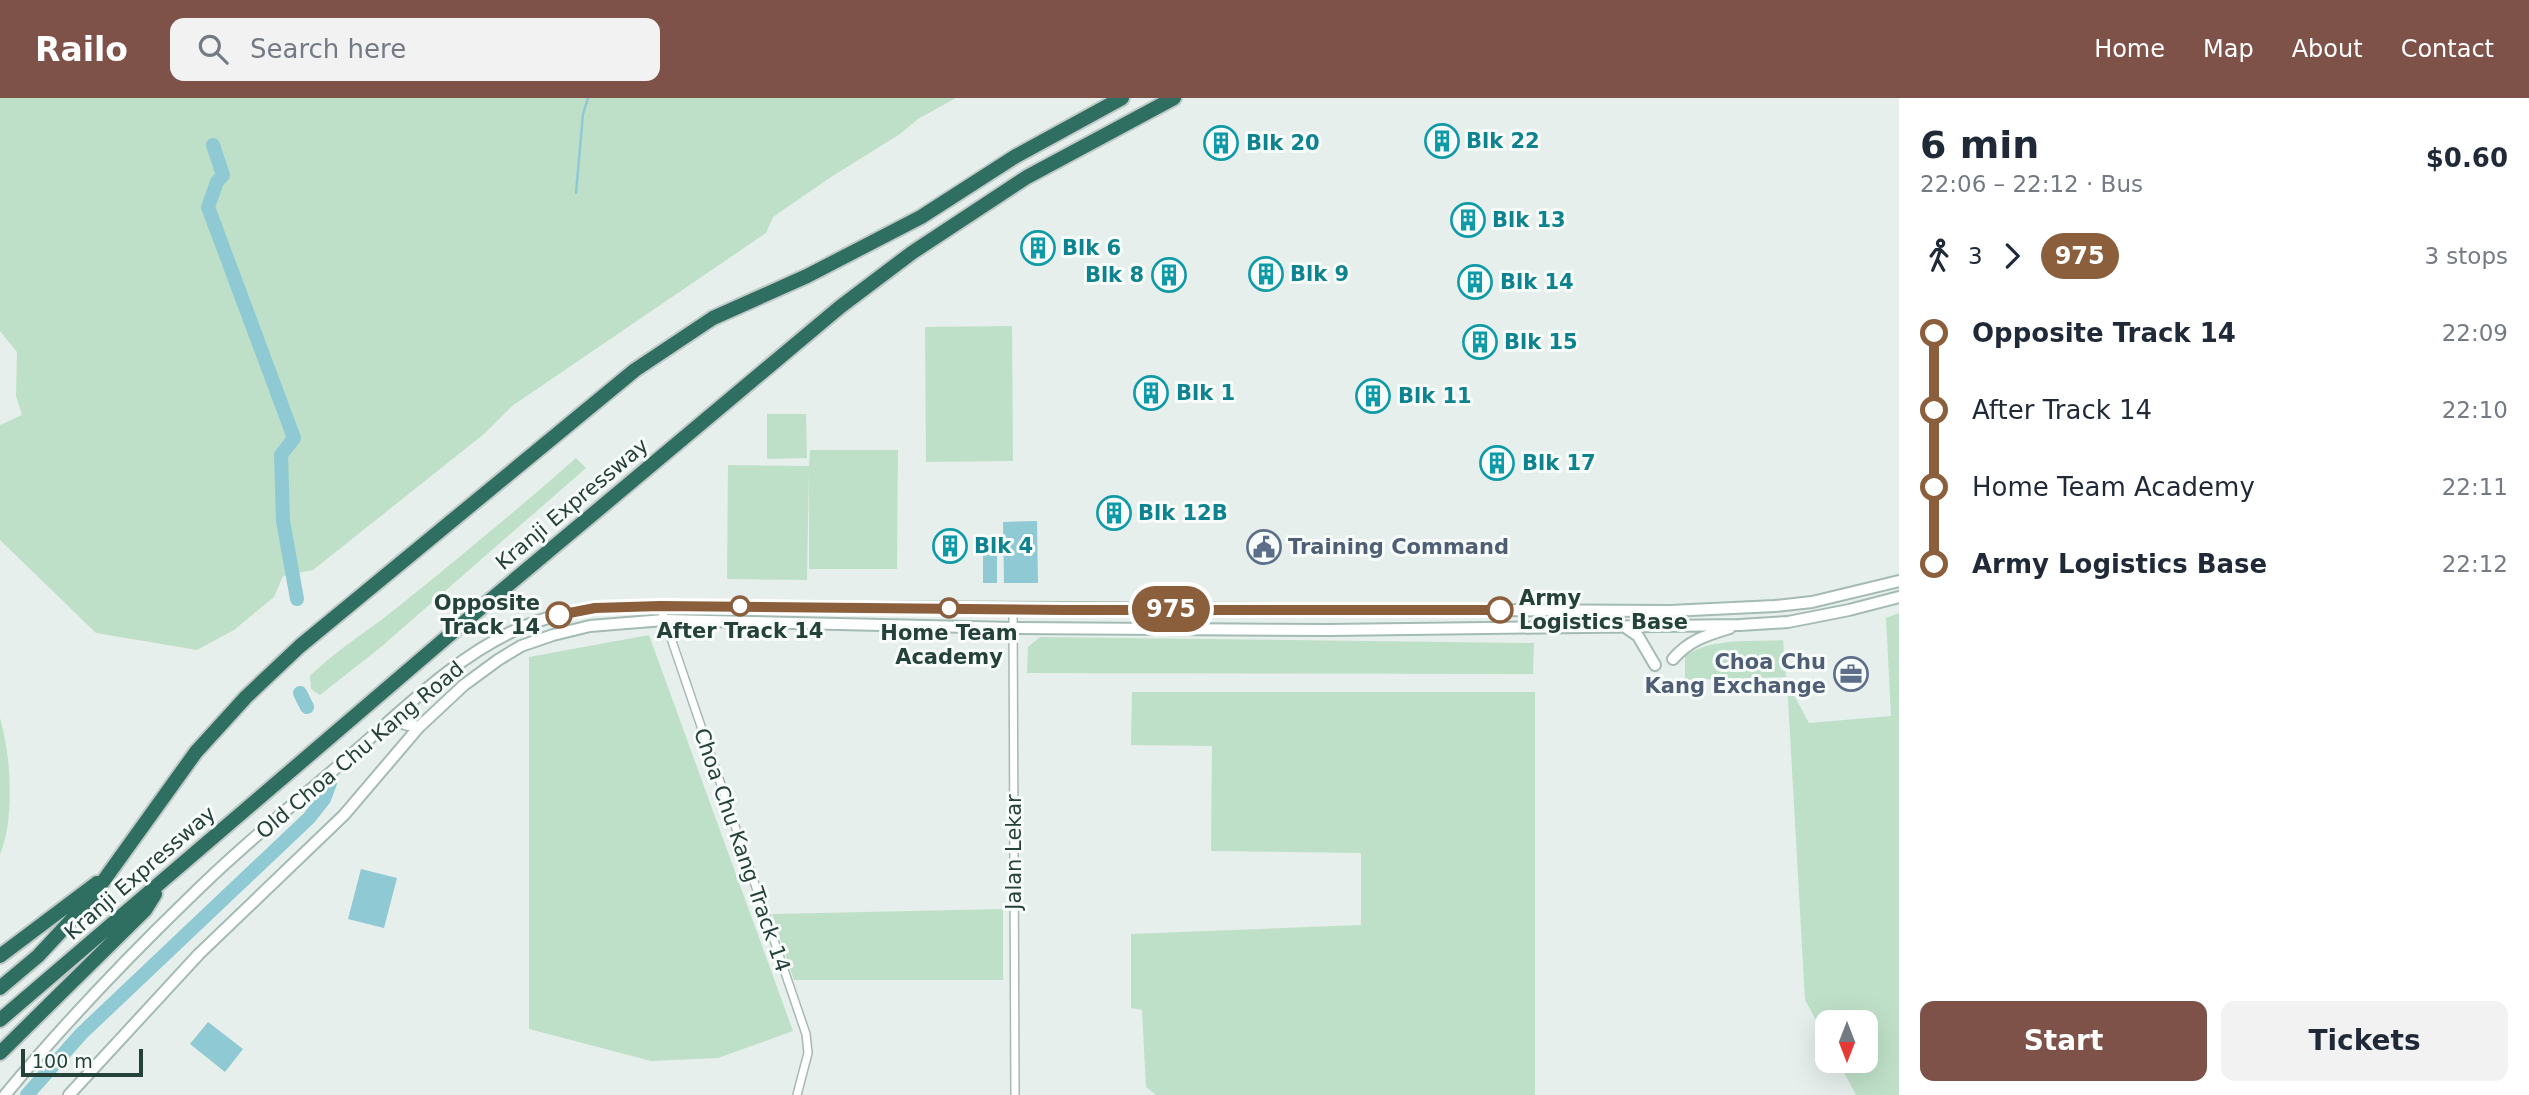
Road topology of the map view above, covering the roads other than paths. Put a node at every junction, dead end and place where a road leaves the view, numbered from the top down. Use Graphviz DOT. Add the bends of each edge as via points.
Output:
graph roads {
  1 [pos="1122,98"];
  2 [pos="1174,98"];
  3 [pos="1899,581"];
  4 [pos="1899,597"];
  5 [pos="660,606"];
  6 [pos="1013,609"];
  7 [pos="1317,610"];
  8 [pos="664,620"];
  9 [pos="1740,625"];
  10 [pos="1624,627"];
  11 [pos="1013,628"];
  12 [pos="1329,630"];
  13 [pos="1673,659"];
  14 [pos="1655,665"];
  15 [pos="400,713"];
  16 [pos="419,727"];
  17 [pos="109,874"];
  18 [pos="158,886"];
  19 [pos="0,956"];
  20 [pos="0,988"];
  21 [pos="0,1020"];
  22 [pos="0,1053"];
  23 [pos="5,1095"];
  24 [pos="69,1095"];
  25 [pos="797,1095"];
  26 [pos="1015,1095"];
  1 -- 17 [label="highway, Kranji Expressway" via="1016,156 921,217 713,318 635,370 300,646 246,697 196,752"];
  2 -- 18 [label="highway, Kranji Expressway" via="1027,177 840,307"];
  3 -- 7 [label="main road, Old Choa Chu Kang Road" via="1776,607"];
  4 -- 9 [label="main road, Old Choa Chu Kang Road" via="1788,622"];
  5 -- 6 [label="main road, Old Choa Chu Kang Road"];
  5 -- 8 [label="street, Choa Chu Kang Track 14"];
  5 -- 15 [label="main road, Old Choa Chu Kang Road" via="595,608 519,628 466,660"];
  6 -- 7 [label="main road, Old Choa Chu Kang Road"];
  6 -- 11 [label="street, Jalan Lekar"];
  7 -- 12 [label="main road"];
  8 -- 11 [label="main road, Old Choa Chu Kang Road"];
  8 -- 16 [label="main road, Old Choa Chu Kang Road" via="590,626 521,646 464,685"];
  8 -- 25 [label="street, Choa Chu Kang Track 14" via="806,1034 808,1054"];
  9 -- 10 [label="main road, Old Choa Chu Kang Road"];
  9 -- 13 [label="main road" via="1701,637"];
  10 -- 12 [label="main road, Old Choa Chu Kang Road"];
  10 -- 14 [label="main road" via="1638,636"];
  11 -- 12 [label="main road, Old Choa Chu Kang Road"];
  11 -- 26 [label="street, Jalan Lekar"];
  15 -- 16 [label="main road" via="405,724"];
  15 -- 23 [label="main road, Old Choa Chu Kang Road" via="190,896 51,1040"];
  16 -- 24 [label="main road, Old Choa Chu Kang Road" via="344,815 199,954"];
  17 -- 19 [label="highway"];
  17 -- 20 [label="highway, Kranji Expressway" via="38,956"];
  18 -- 21 [label="highway, Kranji Expressway"];
  18 -- 22 [label="highway" via="150,905"];
}
